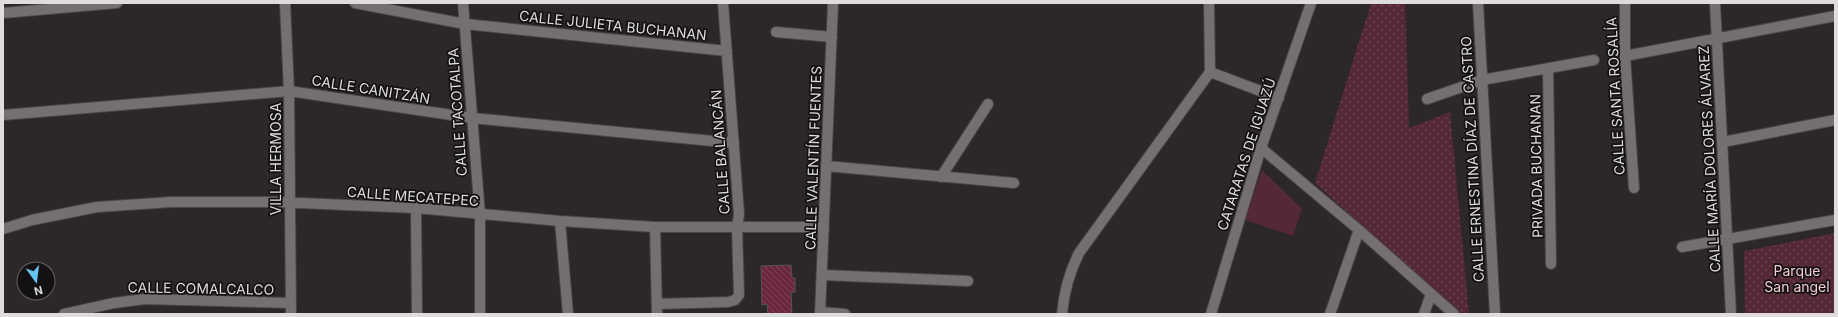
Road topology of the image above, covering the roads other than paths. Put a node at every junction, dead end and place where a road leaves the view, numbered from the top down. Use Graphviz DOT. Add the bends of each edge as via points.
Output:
graph roads {
  1 [pos="117,3"];
  2 [pos="285,3"];
  3 [pos="355,3"];
  4 [pos="463,3"];
  5 [pos="723,3"];
  6 [pos="833,3"];
  7 [pos="1209,3"];
  8 [pos="1312,3"];
  9 [pos="1478,3"];
  10 [pos="1625,3"];
  11 [pos="1715,3"];
  12 [pos="3,13"];
  13 [pos="1835,16"];
  14 [pos="465,24"];
  15 [pos="776,32"];
  16 [pos="832,37"];
  17 [pos="1716,38"];
  18 [pos="727,51"];
  19 [pos="1625,56"];
  20 [pos="1594,60"];
  21 [pos="1548,68"];
  22 [pos="1210,72"];
  23 [pos="1482,80"];
  24 [pos="289,91"];
  25 [pos="1279,98"];
  26 [pos="1427,99"];
  27 [pos="988,104"];
  28 [pos="3,115"];
  29 [pos="472,118"];
  30 [pos="1835,120"];
  31 [pos="1723,142"];
  32 [pos="734,143"];
  33 [pos="1261,148"];
  34 [pos="826,166"];
  35 [pos="941,177"];
  36 [pos="1014,183"];
  37 [pos="1634,188"];
  38 [pos="289,203"];
  39 [pos="416,208"];
  40 [pos="480,214"];
  41 [pos="1835,220"];
  42 [pos="560,221"];
  43 [pos="655,227"];
  44 [pos="737,228"];
  45 [pos="3,229"];
  46 [pos="824,230"];
  47 [pos="1359,230"];
  48 [pos="1727,240"];
  49 [pos="1682,247"];
  50 [pos="1551,264"];
  51 [pos="822,275"];
  52 [pos="968,281"];
  53 [pos="1431,294"];
  54 [pos="291,303"];
  55 [pos="657,309"];
  56 [pos="820,313"];
  57 [pos="64,314"];
  58 [pos="291,314"];
  59 [pos="417,314"];
  60 [pos="480,314"];
  61 [pos="568,314"];
  62 [pos="845,314"];
  63 [pos="1062,314"];
  64 [pos="1211,314"];
  65 [pos="1330,314"];
  66 [pos="1424,314"];
  67 [pos="1454,314"];
  68 [pos="1495,314"];
  69 [pos="1731,314"];
  1 -- 12 [label="street"];
  2 -- 24 [label="street, VILLA HERMOSA"];
  3 -- 14 [label="street, CALLE JULIETA BUCHANAN"];
  4 -- 14 [label="street, CALLE TACOTALPA"];
  5 -- 18 [label="street, CALLE BALANCÁN"];
  6 -- 16 [label="street, CALLE VALENTÍN FUENTES"];
  7 -- 22 [label="street"];
  8 -- 25 [label="street, CATARATAS DE IGUAZÚ"];
  9 -- 23 [label="street, CALLE ERNESTINA DÍAZ DE CASTRO"];
  10 -- 19 [label="street, CALLE SANTA ROSALÍA"];
  11 -- 17 [label="street, CALLE MARÍA DOLORES ÁLVAREZ"];
  13 -- 17 [label="street"];
  14 -- 18 [label="street, CALLE JULIETA BUCHANAN"];
  14 -- 29 [label="street, CALLE TACOTALPA"];
  15 -- 16 [label="street"];
  16 -- 34 [label="street, CALLE VALENTÍN FUENTES"];
  17 -- 19 [label="street"];
  17 -- 31 [label="street, CALLE MARÍA DOLORES ÁLVAREZ"];
  18 -- 32 [label="street, CALLE BALANCÁN"];
  19 -- 37 [label="street, CALLE SANTA ROSALÍA"];
  20 -- 21 [label="street"];
  21 -- 23 [label="street"];
  21 -- 50 [label="street, PRIVADA BUCHANAN"];
  22 -- 25 [label="street"];
  22 -- 63 [label="street" via="1079,253 1065,290"];
  23 -- 26 [label="street"];
  23 -- 68 [label="street, CALLE ERNESTINA DÍAZ DE CASTRO"];
  24 -- 28 [label="street, CALLE CANITZÁN"];
  24 -- 29 [label="street, CALLE CANITZÁN"];
  24 -- 38 [label="street, VILLA HERMOSA"];
  25 -- 33 [label="street, CATARATAS DE IGUAZÚ"];
  27 -- 35 [label="street"];
  29 -- 32 [label="street, CALLE CANITZÁN"];
  29 -- 40 [label="street, CALLE TACOTALPA"];
  30 -- 31 [label="street"];
  31 -- 48 [label="street, CALLE MARÍA DOLORES ÁLVAREZ"];
  32 -- 44 [label="street, CALLE BALANCÁN" via="739,214"];
  33 -- 47 [label="street"];
  33 -- 64 [label="street, CATARATAS DE IGUAZÚ"];
  34 -- 35 [label="street"];
  34 -- 46 [label="street, CALLE VALENTÍN FUENTES"];
  35 -- 36 [label="street"];
  38 -- 39 [label="street, CALLE MECATEPEC"];
  38 -- 45 [label="street, CALLE MECATEPEC" via="171,202 104,206 32,220"];
  38 -- 54 [label="street, VILLA HERMOSA"];
  39 -- 40 [label="street, CALLE MECATEPEC"];
  39 -- 59 [label="street"];
  40 -- 42 [label="street, CALLE MECATEPEC"];
  40 -- 60 [label="street, CALLE TACOTALPA"];
  41 -- 48 [label="street"];
  42 -- 43 [label="street, CALLE MECATEPEC"];
  42 -- 61 [label="street"];
  43 -- 44 [label="street, CALLE MECATEPEC"];
  43 -- 55 [label="street"];
  44 -- 46 [label="street, CALLE MECATEPEC" via="814,227"];
  44 -- 55 [label="street, CALLE BALANCÁN" via="737,298 728,302"];
  46 -- 51 [label="street, CALLE VALENTÍN FUENTES"];
  47 -- 53 [label="street"];
  47 -- 65 [label="street"];
  48 -- 49 [label="street"];
  48 -- 69 [label="street, CALLE MARÍA DOLORES ÁLVAREZ"];
  51 -- 52 [label="street"];
  51 -- 56 [label="street, CALLE VALENTÍN FUENTES"];
  53 -- 66 [label="street"];
  53 -- 67 [label="street"];
  54 -- 57 [label="street, CALLE COMALCALCO" via="145,299"];
  54 -- 58 [label="street, VILLA HERMOSA"];
  56 -- 62 [label="street"];
}
